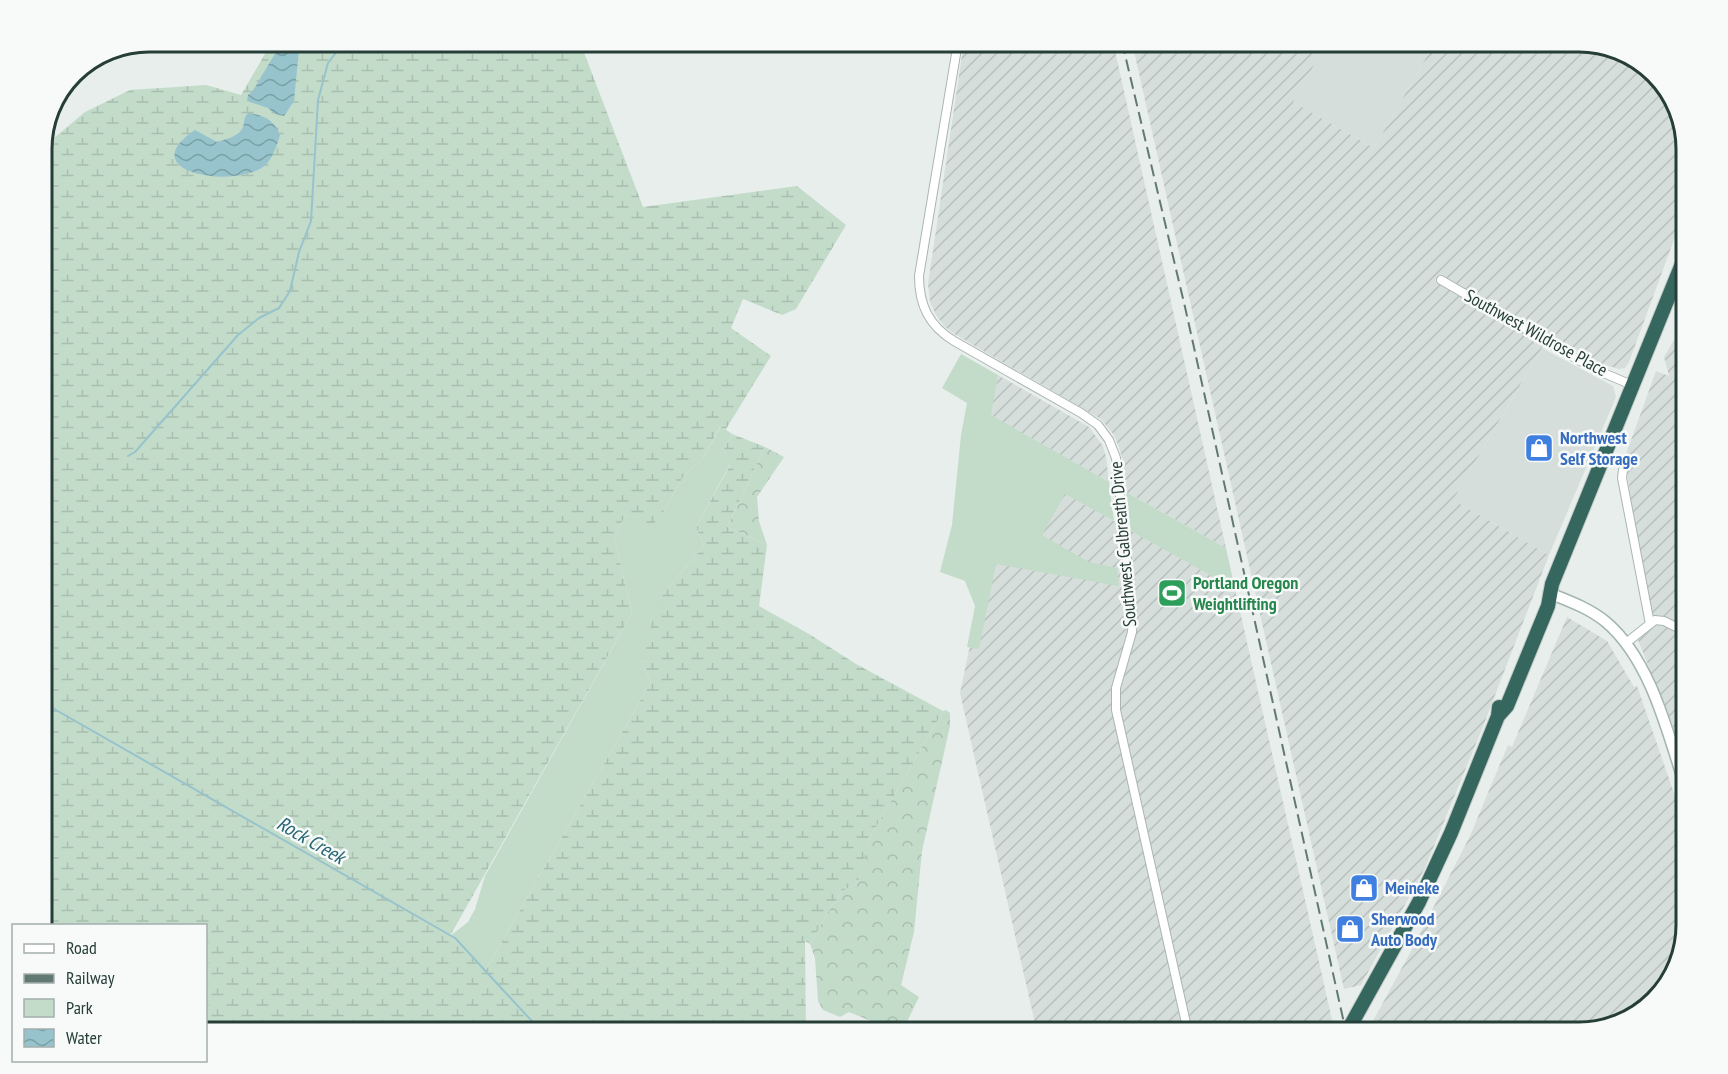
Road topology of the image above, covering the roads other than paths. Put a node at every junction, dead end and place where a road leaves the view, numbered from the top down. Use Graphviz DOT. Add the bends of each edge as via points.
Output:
graph roads {
  1 [pos="956,52"];
  2 [pos="1441,280"];
  3 [pos="1675,280"];
  4 [pos="1632,385"];
  5 [pos="1630,461"];
  6 [pos="1549,593"];
  7 [pos="1650,624"];
  8 [pos="1676,627"];
  9 [pos="1626,643"];
  10 [pos="1676,759"];
  11 [pos="1186,1022"];
  12 [pos="1353,1022"];
  1 -- 11 [label="street, Southwest Galbreath Drive" via="919,276 920,298 930,320 946,336 1081,413 1104,433 1116,458 1133,617 1116,688 1116,710"];
  2 -- 4 [label="street, Southwest Wildrose Place" via="1594,369"];
  3 -- 4 [label="highway"];
  4 -- 6 [label="highway"];
  5 -- 7 [label="street" via="1622,478"];
  6 -- 9 [label="main road" via="1590,611"];
  6 -- 12 [label="highway" via="1548,606 1507,706 1498,716 1446,844 1419,902"];
  7 -- 8 [label="street" via="1655,620"];
  7 -- 9 [label="street"];
  9 -- 10 [label="main road" via="1649,680"];
}
